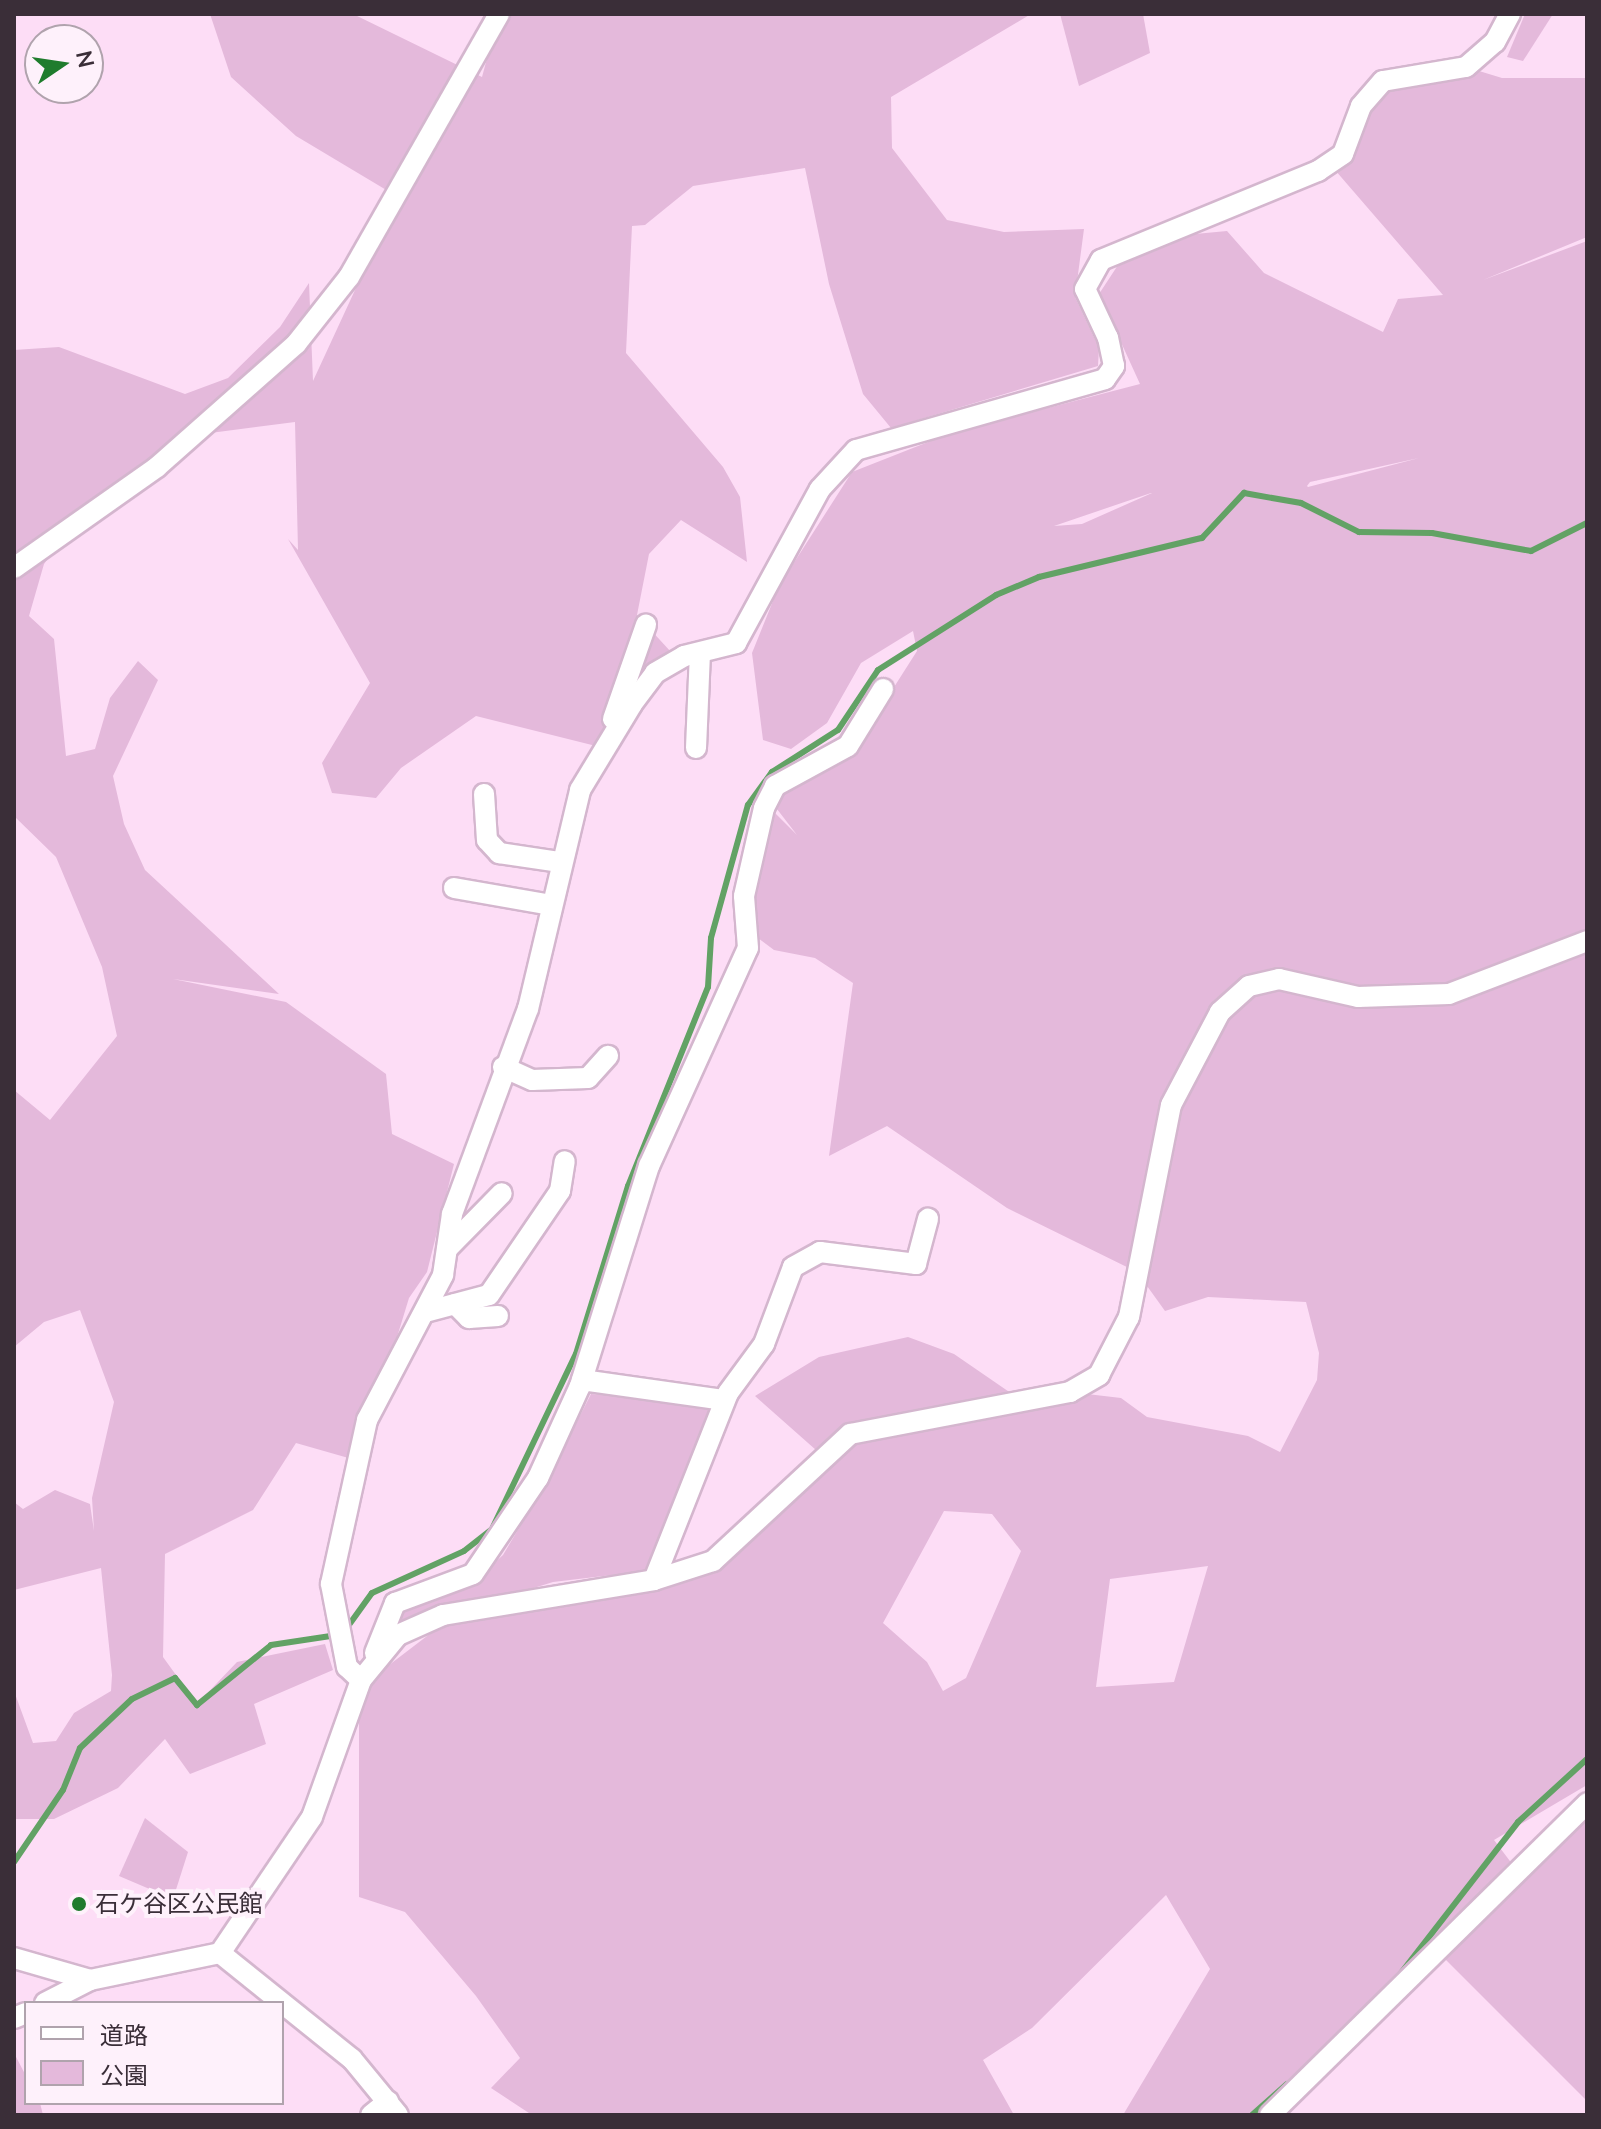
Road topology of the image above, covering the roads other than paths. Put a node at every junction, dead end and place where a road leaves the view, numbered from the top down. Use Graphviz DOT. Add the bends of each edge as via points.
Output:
graph roads {
  1 [pos="499,14"];
  2 [pos="1510,14"];
  3 [pos="14,568"];
  4 [pos="646,625"];
  5 [pos="700,653"];
  6 [pos="883,689"];
  7 [pos="696,748"];
  8 [pos="601,755"];
  9 [pos="484,794"];
  10 [pos="560,862"];
  11 [pos="454,888"];
  12 [pos="551,905"];
  13 [pos="1587,941"];
  14 [pos="608,1056"];
  15 [pos="503,1067"];
  16 [pos="565,1161"];
  17 [pos="502,1193"];
  18 [pos="928,1219"];
  19 [pos="447,1249"];
  20 [pos="455,1304"];
  21 [pos="425,1312"];
  22 [pos="498,1316"];
  23 [pos="582,1380"];
  24 [pos="725,1400"];
  25 [pos="654,1580"];
  26 [pos="373,1658"];
  27 [pos="361,1680"];
  28 [pos="1587,1803"];
  29 [pos="220,1953"];
  30 [pos="14,1958"];
  31 [pos="90,1980"];
  32 [pos="49,2001"];
  33 [pos="280,2001"];
  34 [pos="284,2004"];
  35 [pos="393,2108"];
  36 [pos="371,2115"];
  37 [pos="1270,2115"];
  1 -- 3 [label="street" via="349,277 296,344 157,467"];
  2 -- 5 [label="street" via="1495,42 1466,67 1383,81 1361,106 1343,154 1318,171 1101,260 1085,289 1111,352 1114,366 1105,379 856,450 820,489 736,643"];
  4 -- 8 [label="street"];
  5 -- 7 [label="street"];
  5 -- 8 [label="street" via="655,673"];
  6 -- 23 [label="street" via="848,746 775,786 764,808 744,896 748,948 649,1166"];
  8 -- 10 [label="street" via="580,790"];
  9 -- 10 [label="street" via="487,840 499,853"];
  10 -- 12 [label="street"];
  11 -- 12 [label="street"];
  12 -- 15 [label="street" via="528,1009"];
  13 -- 25 [label="street" via="1449,994 1358,997 1279,979 1249,986 1220,1012 1171,1105 1129,1317 1099,1375 1070,1392 850,1434 737,1545"];
  14 -- 15 [label="street" via="588,1078 532,1080"];
  15 -- 19 [label="street"];
  16 -- 20 [label="street" via="560,1191 489,1295"];
  17 -- 19 [label="street"];
  18 -- 24 [label="street" via="916,1264 820,1252 793,1267 764,1344"];
  19 -- 21 [label="street"];
  20 -- 21 [label="street"];
  20 -- 22 [label="street" via="469,1318"];
  21 -- 27 [label="street" via="367,1420 331,1584 347,1667"];
  23 -- 24 [label="street"];
  23 -- 26 [label="street" via="496,1550 473,1574 395,1603"];
  24 -- 25 [label="street"];
  25 -- 26 [label="street" via="443,1615 398,1635"];
  26 -- 27 [label="street"];
  27 -- 29 [label="street" via="329,1784"];
  28 -- 37 [label="street"];
  29 -- 31 [label="street"];
  29 -- 33 [label="street"];
  30 -- 31 [label="street"];
  31 -- 32 [label="street"];
  34 -- 35 [label="street" via="352,2059"];
  35 -- 36 [label="street"];
}
